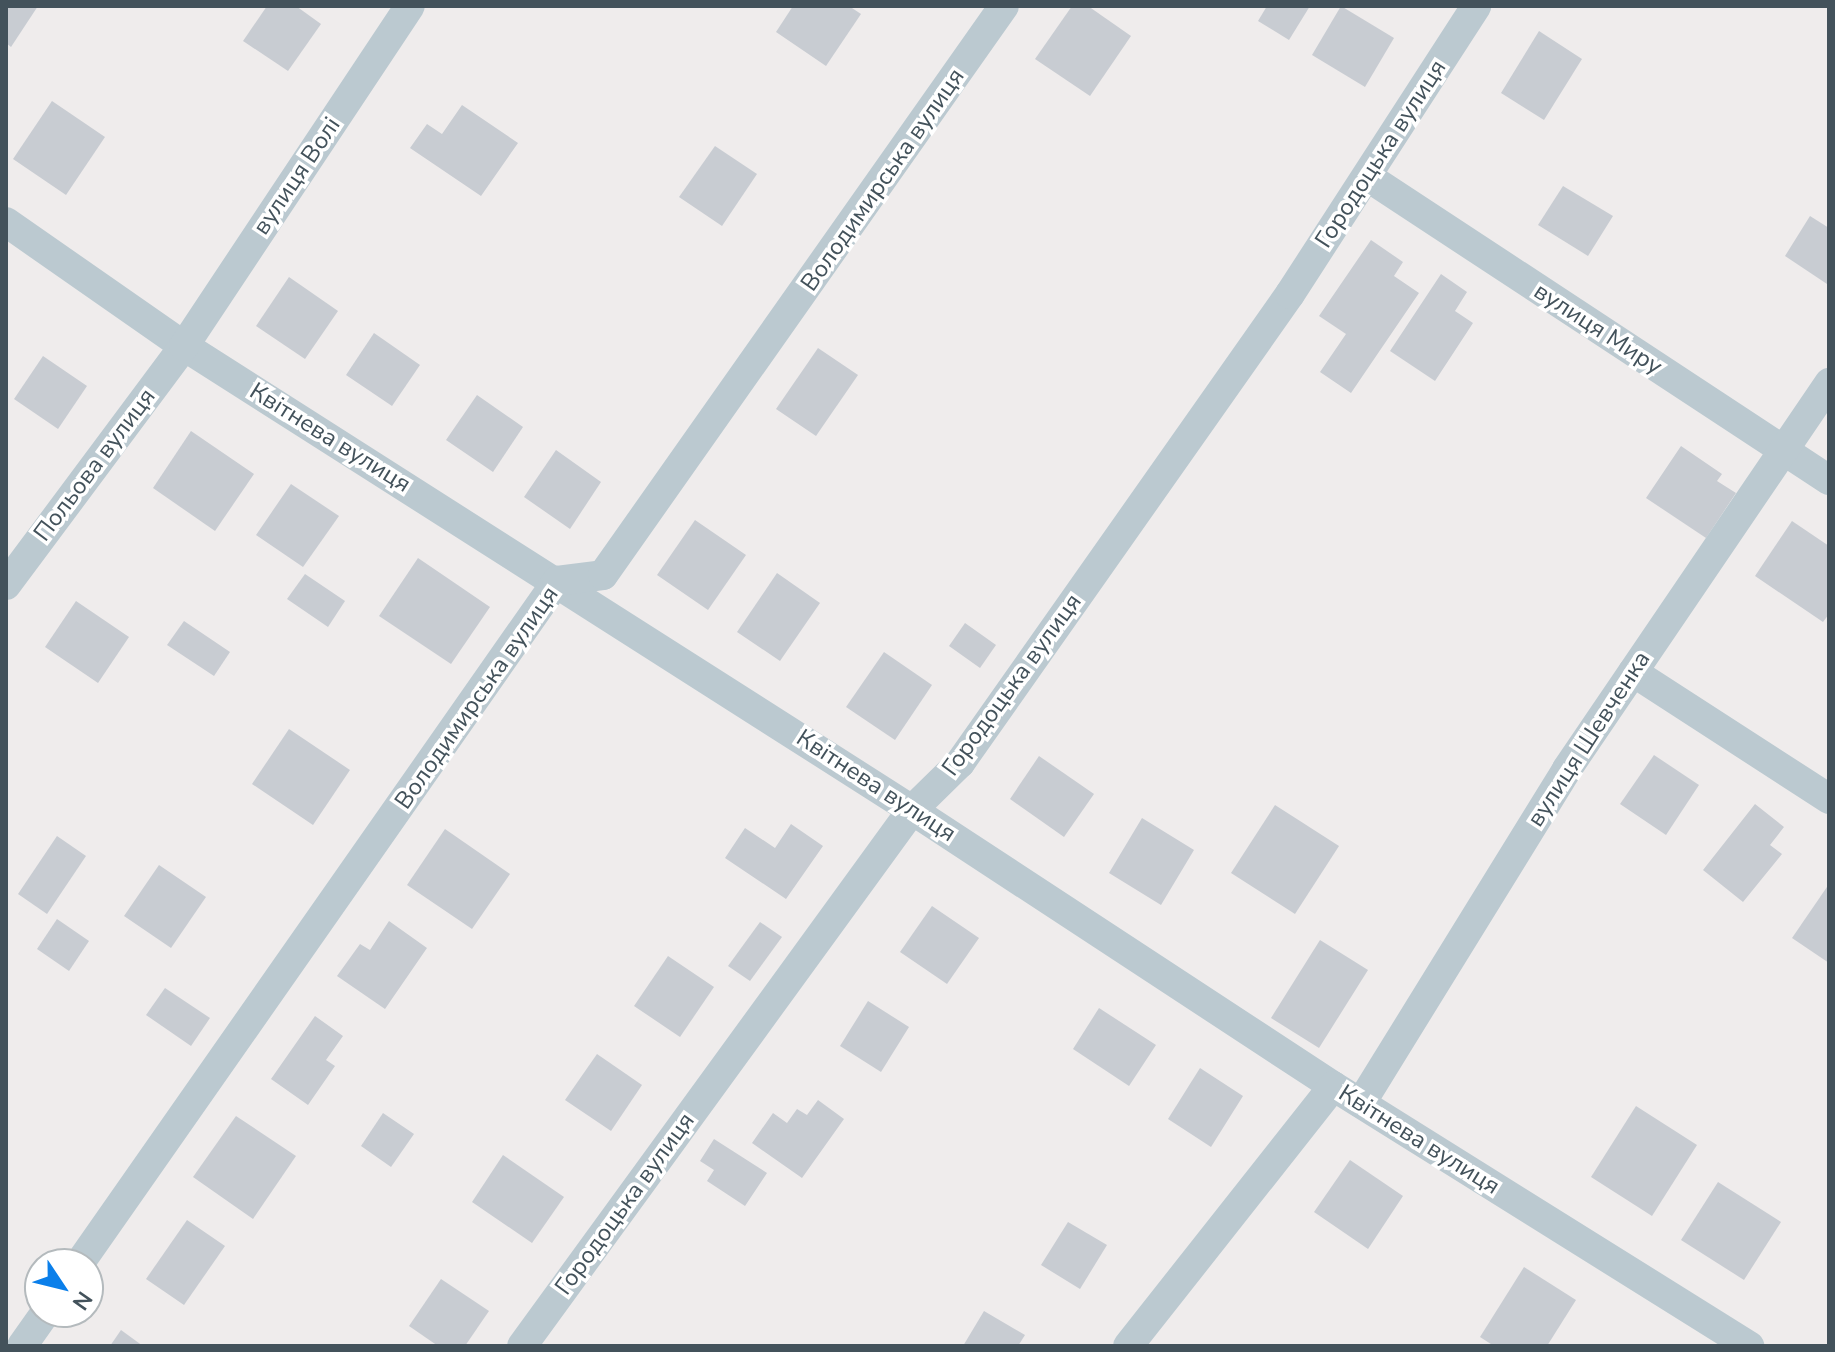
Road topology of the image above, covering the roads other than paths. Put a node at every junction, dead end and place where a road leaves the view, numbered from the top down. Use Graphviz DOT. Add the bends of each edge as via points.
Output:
graph roads {
  1 [pos="410,6"];
  2 [pos="1004,6"];
  3 [pos="1476,6"];
  4 [pos="1368,177"];
  5 [pos="6,222"];
  6 [pos="184,346"];
  7 [pos="1829,383"];
  8 [pos="1782,450"];
  9 [pos="1829,480"];
  10 [pos="557,581"];
  11 [pos="6,585"];
  12 [pos="1633,672"];
  13 [pos="1829,799"];
  14 [pos="912,810"];
  15 [pos="1333,1086"];
  16 [pos="1361,1103"];
  17 [pos="90,1248"];
  18 [pos="35,1328"];
  19 [pos="22,1346"];
  20 [pos="522,1346"];
  21 [pos="1128,1346"];
  22 [pos="1749,1346"];
  1 -- 6 [label="street, вулиця Волі"];
  2 -- 10 [label="street, Володимирська вулиця" via="603,575"];
  3 -- 4 [label="street, Городоцька вулиця"];
  4 -- 8 [label="street, вулиця Миру"];
  4 -- 14 [label="street, Городоцька вулиця" via="960,763"];
  5 -- 6 [label="street, Квітнева вулиця"];
  6 -- 10 [label="street, Квітнева вулиця"];
  6 -- 11 [label="street, Польова вулиця"];
  7 -- 8 [label="street, вулиця Шевченка"];
  8 -- 9 [label="street, вулиця Миру"];
  8 -- 12 [label="street, вулиця Шевченка"];
  10 -- 14 [label="street, Квітнева вулиця"];
  10 -- 17 [label="street, Володимирська вулиця"];
  12 -- 13 [label="street"];
  12 -- 16 [label="street, вулиця Шевченка"];
  14 -- 15 [label="street, Квітнева вулиця"];
  14 -- 20 [label="street, Городоцька вулиця"];
  15 -- 16 [label="street, Квітнева вулиця"];
  15 -- 21 [label="street"];
  16 -- 22 [label="street, Квітнева вулиця"];
  18 -- 19 [label="street"];
}
